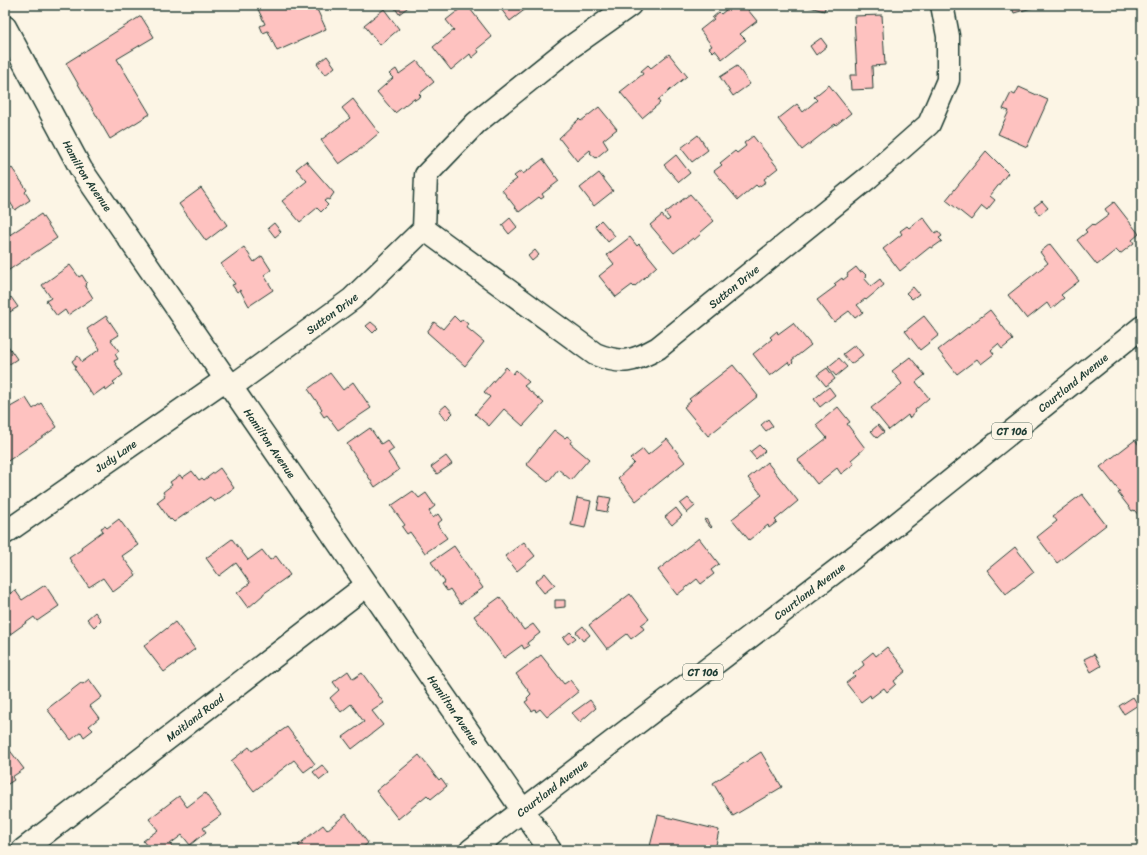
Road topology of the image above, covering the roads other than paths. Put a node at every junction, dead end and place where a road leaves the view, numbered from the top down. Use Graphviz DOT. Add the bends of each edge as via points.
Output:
graph roads {
  1 [pos="630,5"];
  2 [pos="942,5"];
  3 [pos="5,27"];
  4 [pos="424,229"];
  5 [pos="1142,327"];
  6 [pos="228,383"];
  7 [pos="5,533"];
  8 [pos="366,585"];
  9 [pos="524,810"];
  10 [pos="23,850"];
  11 [pos="471,850"];
  12 [pos="550,850"];
  1 -- 4 [label="street" via="568,49 476,123 426,176"];
  2 -- 4 [label="street, Sutton Drive" via="948,36 948,80 929,124 869,178 658,348 641,358 624,362 595,354"];
  3 -- 6 [label="street, Hamilton Avenue" via="81,169"];
  4 -- 6 [label="street, Sutton Drive" via="352,298"];
  5 -- 9 [label="street, Courtland Avenue / CT 106" via="883,535"];
  6 -- 7 [label="street, Judy Lane"];
  6 -- 8 [label="street, Hamilton Avenue"];
  8 -- 9 [label="street, Hamilton Avenue"];
  8 -- 10 [label="street, Maitland Road"];
  9 -- 11 [label="street, Courtland Avenue / CT 106"];
  9 -- 12 [label="street, Hamilton Avenue"];
}
